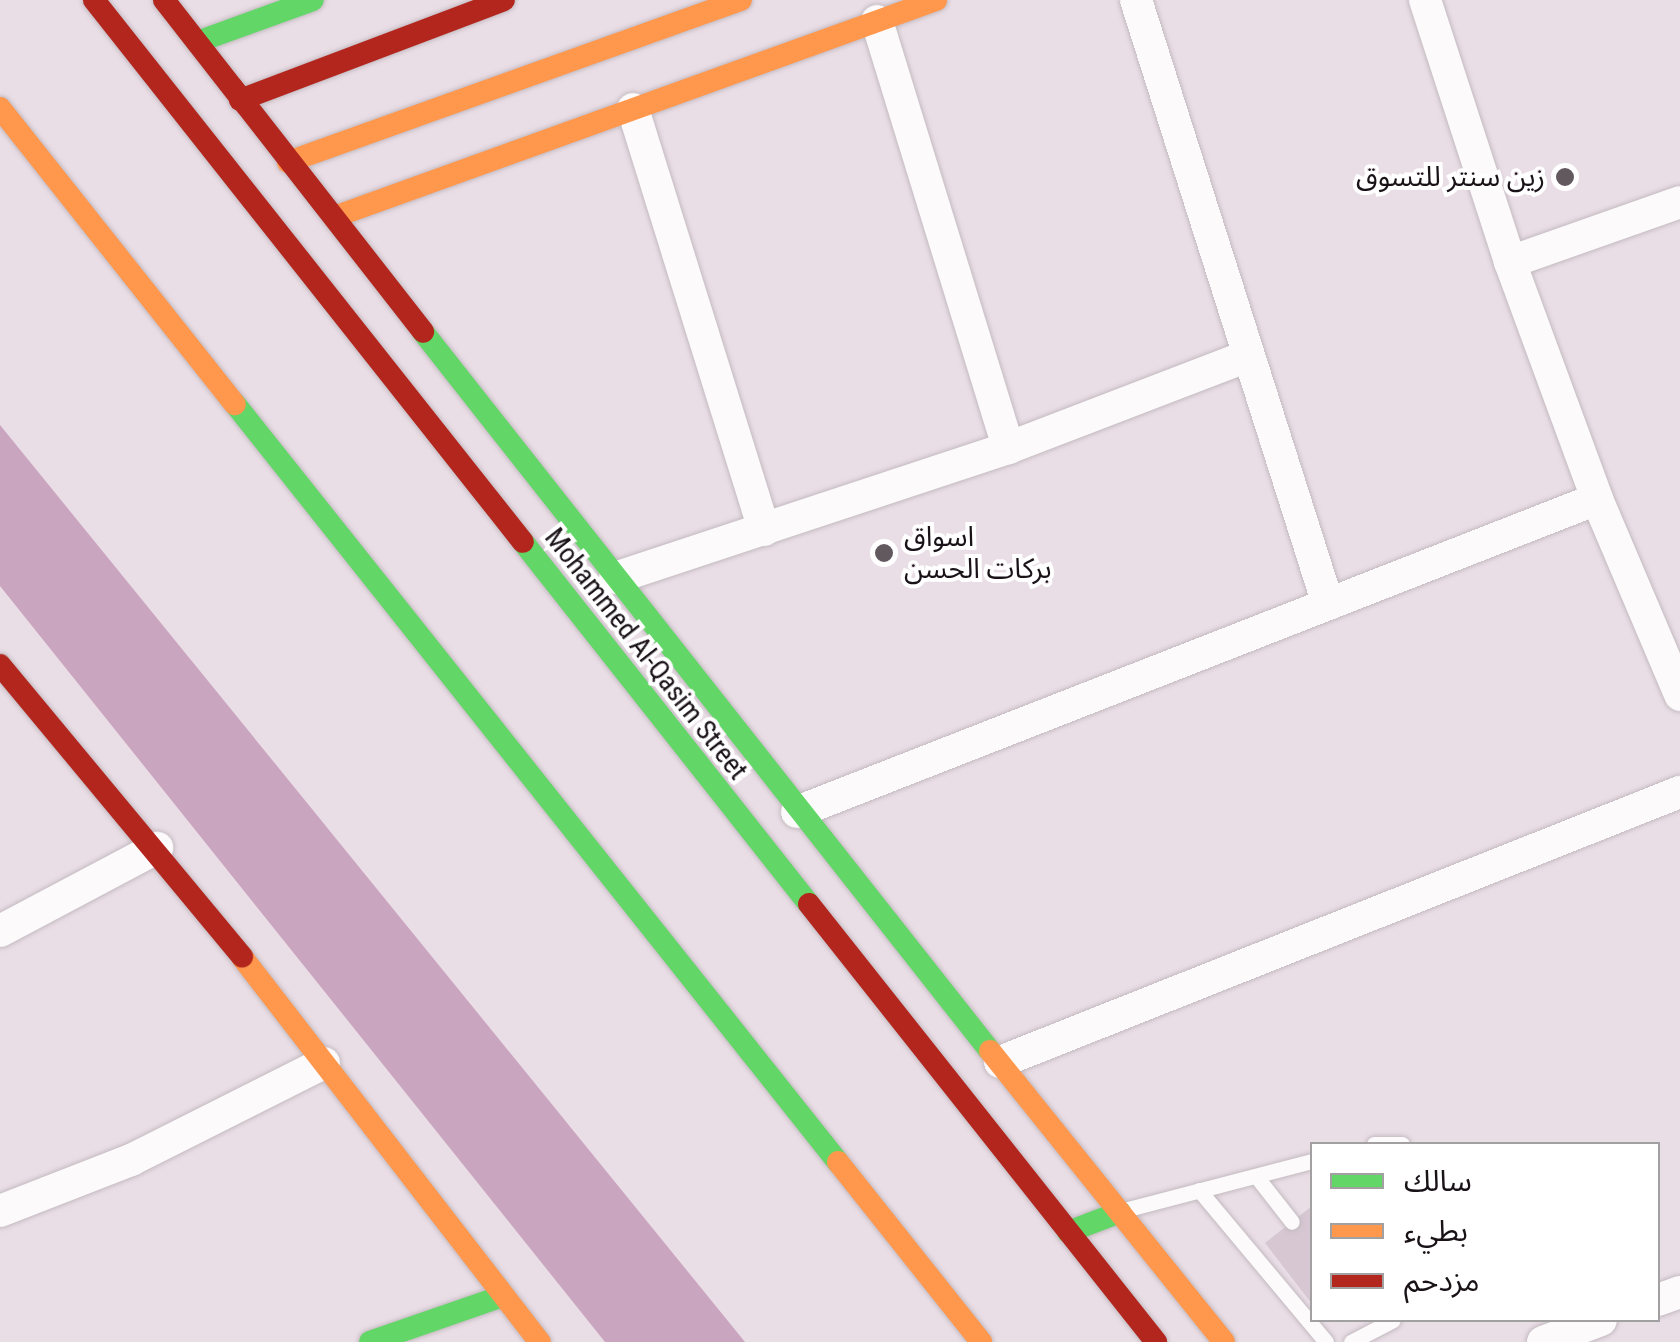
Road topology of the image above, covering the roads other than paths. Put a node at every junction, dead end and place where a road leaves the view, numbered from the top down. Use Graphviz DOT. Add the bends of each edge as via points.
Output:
graph roads {
  1 [pos="94,0"];
  2 [pos="164,0"];
  3 [pos="313,0"];
  4 [pos="504,0"];
  5 [pos="741,0"];
  6 [pos="936,0"];
  7 [pos="1136,0"];
  8 [pos="1425,0"];
  9 [pos="877,21"];
  10 [pos="197,42"];
  11 [pos="240,100"];
  12 [pos="0,108"];
  13 [pos="633,109"];
  14 [pos="288,162"];
  15 [pos="1680,202"];
  16 [pos="334,217"];
  17 [pos="1510,262"];
  18 [pos="1245,357"];
  19 [pos="1008,448"];
  20 [pos="1597,500"];
  21 [pos="764,530"];
  22 [pos="615,578"];
  23 [pos="1328,604"];
  24 [pos="1672,651"];
  25 [pos="0,666"];
  26 [pos="1680,696"];
  27 [pos="1680,792"];
  28 [pos="798,812"];
  29 [pos="157,848"];
  30 [pos="0,931"];
  31 [pos="1000,1062"];
  32 [pos="324,1064"];
  33 [pos="1310,1162"];
  34 [pos="1256,1176"];
  35 [pos="1199,1190"];
  36 [pos="0,1211"];
  37 [pos="1120,1212"];
  38 [pos="1292,1222"];
  39 [pos="1068,1232"];
  40 [pos="503,1296"];
  41 [pos="1372,1324"];
  42 [pos="1595,1328"];
  43 [pos="536,1338"];
  44 [pos="380,1340"];
  45 [pos="508,1342"];
  46 [pos="980,1342"];
  47 [pos="1156,1342"];
  48 [pos="1224,1342"];
  49 [pos="1326,1342"];
  50 [pos="1351,1342"];
  51 [pos="1543,1342"];
  1 -- 39 [label="main road, Mohammed Al-Qasim Street"];
  2 -- 10 [label="main road"];
  3 -- 10 [label="main road"];
  4 -- 11 [label="main road"];
  5 -- 14 [label="main road"];
  6 -- 9 [label="main road"];
  7 -- 18 [label="street"];
  8 -- 17 [label="street"];
  9 -- 13 [label="main road"];
  9 -- 19 [label="street"];
  10 -- 11 [label="main road"];
  11 -- 14 [label="main road"];
  12 -- 46 [label="main road"];
  13 -- 16 [label="main road"];
  13 -- 21 [label="street"];
  14 -- 16 [label="main road"];
  15 -- 17 [label="street"];
  16 -- 22 [label="main road"];
  17 -- 20 [label="street"];
  18 -- 19 [label="street"];
  18 -- 23 [label="street"];
  19 -- 21 [label="street"];
  20 -- 23 [label="street"];
  20 -- 24 [label="street"];
  21 -- 22 [label="street"];
  22 -- 28 [label="main road"];
  23 -- 28 [label="street"];
  24 -- 26 [label="street"];
  25 -- 29 [label="main road"];
  27 -- 31 [label="street"];
  28 -- 31 [label="main road"];
  29 -- 30 [label="street"];
  29 -- 32 [label="main road"];
  31 -- 37 [label="main road"];
  32 -- 36 [label="street" via="130,1160"];
  32 -- 40 [label="main road"];
  33 -- 34 [label="lane"];
  34 -- 35 [label="lane"];
  34 -- 38 [label="lane"];
  35 -- 37 [label="lane"];
  35 -- 49 [label="lane"];
  37 -- 39 [label="main road"];
  37 -- 48 [label="main road"];
  39 -- 47 [label="main road, Mohammed Al-Qasim Street"];
  40 -- 43 [label="main road"];
  40 -- 44 [label="main road"];
  41 -- 50 [label="lane"];
  42 -- 51 [label="street"];
  43 -- 45 [label="main road"];
}
